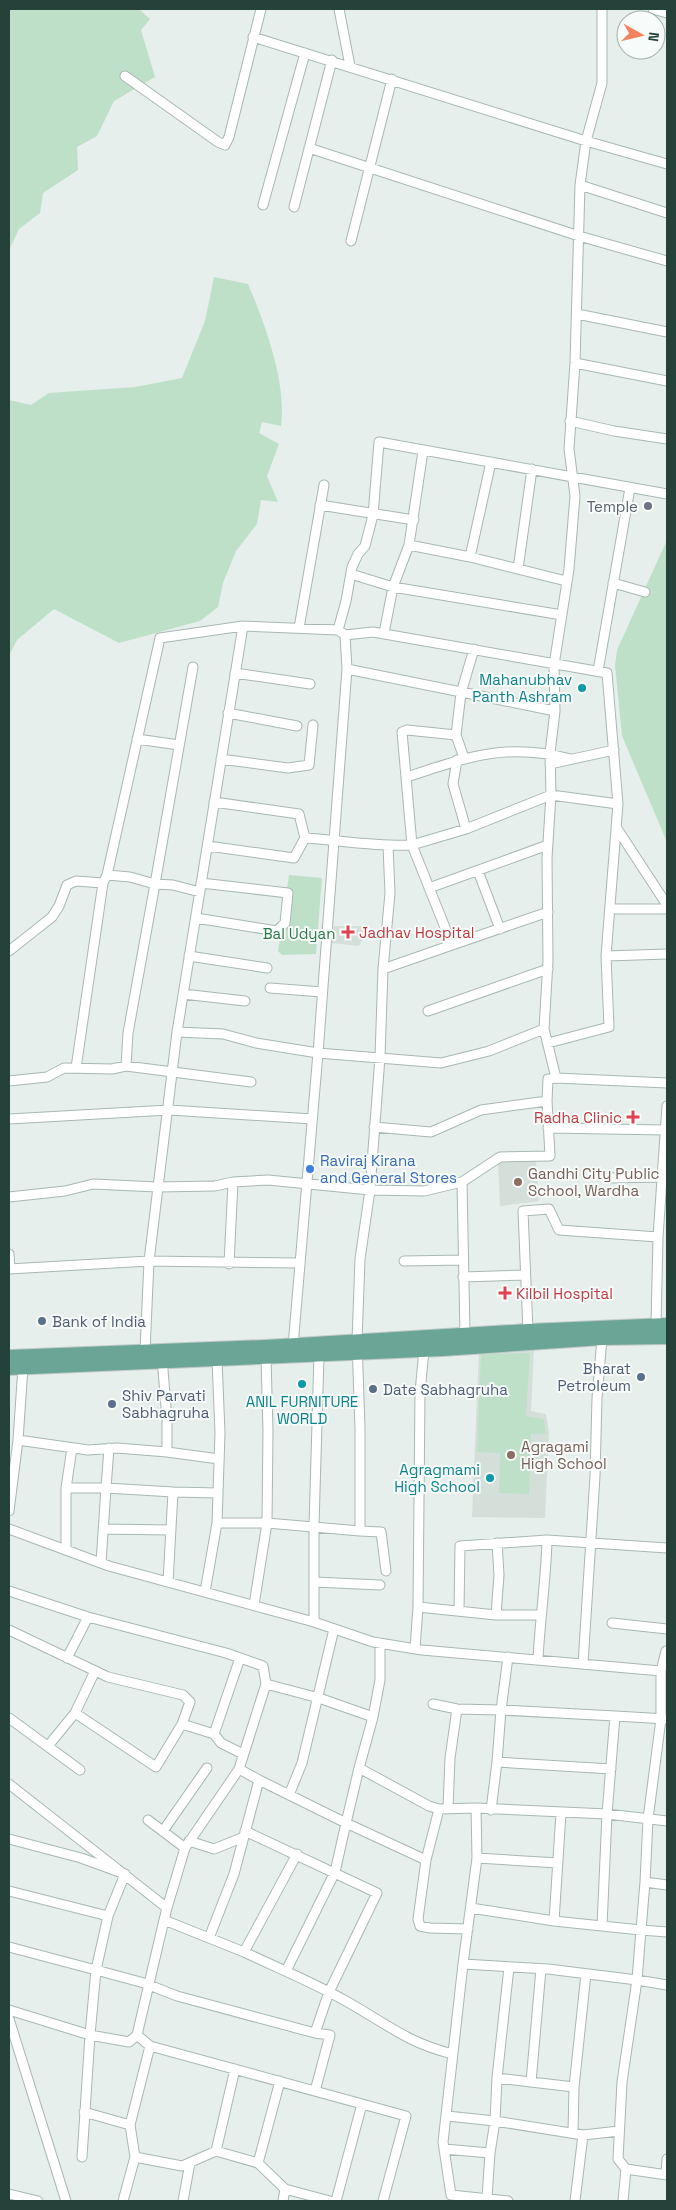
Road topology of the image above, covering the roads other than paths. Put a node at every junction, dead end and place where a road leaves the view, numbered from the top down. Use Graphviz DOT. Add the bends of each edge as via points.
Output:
graph roads {
  1 [pos="261,9"];
  2 [pos="339,9"];
  3 [pos="602,9"];
  4 [pos="653,9"];
  5 [pos="667,13"];
  6 [pos="253,37"];
  7 [pos="305,53"];
  8 [pos="332,60"];
  9 [pos="350,66"];
  10 [pos="124,76"];
  11 [pos="392,79"];
  12 [pos="586,141"];
  13 [pos="309,148"];
  14 [pos="667,164"];
  15 [pos="368,167"];
  16 [pos="580,186"];
  17 [pos="263,205"];
  18 [pos="294,207"];
  19 [pos="667,213"];
  20 [pos="580,236"];
  21 [pos="351,241"];
  22 [pos="667,261"];
  23 [pos="577,314"];
  24 [pos="667,332"];
  25 [pos="575,363"];
  26 [pos="667,381"];
  27 [pos="570,421"];
  28 [pos="667,439"];
  29 [pos="424,451"];
  30 [pos="491,462"];
  31 [pos="532,469"];
  32 [pos="574,478"];
  33 [pos="324,485"];
  34 [pos="630,488"];
  35 [pos="667,494"];
  36 [pos="320,505"];
  37 [pos="373,515"];
  38 [pos="414,520"];
  39 [pos="409,546"];
  40 [pos="470,557"];
  41 [pos="518,569"];
  42 [pos="351,574"];
  43 [pos="566,581"];
  44 [pos="613,584"];
  45 [pos="393,587"];
  46 [pos="645,592"];
  47 [pos="562,615"];
  48 [pos="243,626"];
  49 [pos="299,628"];
  50 [pos="341,632"];
  51 [pos="384,634"];
  52 [pos="474,649"];
  53 [pos="554,665"];
  54 [pos="193,667"];
  55 [pos="347,669"];
  56 [pos="598,671"];
  57 [pos="235,673"];
  58 [pos="310,684"];
  59 [pos="461,693"];
  60 [pos="555,711"];
  61 [pos="228,713"];
  62 [pos="313,725"];
  63 [pos="297,726"];
  64 [pos="456,735"];
  65 [pos="137,739"];
  66 [pos="179,745"];
  67 [pos="614,750"];
  68 [pos="550,753"];
  69 [pos="221,759"];
  70 [pos="460,759"];
  71 [pos="571,759"];
  72 [pos="550,764"];
  73 [pos="406,777"];
  74 [pos="551,796"];
  75 [pos="214,802"];
  76 [pos="618,804"];
  77 [pos="616,827"];
  78 [pos="466,829"];
  79 [pos="305,838"];
  80 [pos="333,839"];
  81 [pos="412,845"];
  82 [pos="548,845"];
  83 [pos="208,846"];
  84 [pos="388,846"];
  85 [pos="478,870"];
  86 [pos="105,879"];
  87 [pos="155,884"];
  88 [pos="201,888"];
  89 [pos="429,888"];
  90 [pos="667,905"];
  91 [pos="610,909"];
  92 [pos="667,909"];
  93 [pos="548,912"];
  94 [pos="196,918"];
  95 [pos="500,928"];
  96 [pos="452,945"];
  97 [pos="9,951"];
  98 [pos="667,954"];
  99 [pos="189,956"];
  100 [pos="606,956"];
  101 [pos="267,968"];
  102 [pos="383,969"];
  103 [pos="548,969"];
  104 [pos="270,988"];
  105 [pos="322,992"];
  106 [pos="183,994"];
  107 [pos="245,1001"];
  108 [pos="428,1011"];
  109 [pos="544,1029"];
  110 [pos="177,1032"];
  111 [pos="548,1043"];
  112 [pos="318,1053"];
  113 [pos="380,1057"];
  114 [pos="126,1066"];
  115 [pos="76,1068"];
  116 [pos="172,1073"];
  117 [pos="556,1078"];
  118 [pos="9,1081"];
  119 [pos="251,1082"];
  120 [pos="667,1083"];
  121 [pos="546,1101"];
  122 [pos="667,1106"];
  123 [pos="169,1110"];
  124 [pos="9,1119"];
  125 [pos="312,1119"];
  126 [pos="374,1127"];
  127 [pos="548,1128"];
  128 [pos="666,1130"];
  129 [pos="666,1163"];
  130 [pos="663,1177"];
  131 [pos="609,1178"];
  132 [pos="233,1182"];
  133 [pos="462,1182"];
  134 [pos="306,1183"];
  135 [pos="157,1187"];
  136 [pos="370,1190"];
  137 [pos="9,1196"];
  138 [pos="658,1237"];
  139 [pos="9,1254"];
  140 [pos="463,1260"];
  141 [pos="149,1261"];
  142 [pos="404,1261"];
  143 [pos="299,1263"];
  144 [pos="228,1264"];
  145 [pos="9,1269"];
  146 [pos="525,1275"];
  147 [pos="463,1277"];
  148 [pos="661,1325"];
  149 [pos="528,1331"];
  150 [pos="465,1335"];
  151 [pos="667,1337"];
  152 [pos="602,1338"];
  153 [pos="292,1346"];
  154 [pos="358,1347"];
  155 [pos="424,1350"];
  156 [pos="145,1351"];
  157 [pos="162,1355"];
  158 [pos="319,1355"];
  159 [pos="9,1357"];
  160 [pos="266,1357"];
  161 [pos="217,1360"];
  162 [pos="23,1367"];
  163 [pos="9,1368"];
  164 [pos="18,1440"];
  165 [pos="72,1448"];
  166 [pos="109,1448"];
  167 [pos="168,1452"];
  168 [pos="219,1459"];
  169 [pos="66,1488"];
  170 [pos="106,1488"];
  171 [pos="173,1492"];
  172 [pos="218,1493"];
  173 [pos="9,1511"];
  174 [pos="216,1523"];
  175 [pos="267,1523"];
  176 [pos="314,1526"];
  177 [pos="9,1529"];
  178 [pos="103,1529"];
  179 [pos="170,1530"];
  180 [pos="360,1531"];
  181 [pos="547,1540"];
  182 [pos="592,1542"];
  183 [pos="497,1543"];
  184 [pos="667,1548"];
  185 [pos="66,1549"];
  186 [pos="101,1563"];
  187 [pos="386,1572"];
  188 [pos="324,1576"];
  189 [pos="168,1582"];
  190 [pos="314,1582"];
  191 [pos="380,1585"];
  192 [pos="9,1591"];
  193 [pos="206,1592"];
  194 [pos="254,1605"];
  195 [pos="418,1607"];
  196 [pos="459,1610"];
  197 [pos="496,1615"];
  198 [pos="540,1615"];
  199 [pos="88,1617"];
  200 [pos="314,1622"];
  201 [pos="612,1623"];
  202 [pos="334,1629"];
  203 [pos="667,1629"];
  204 [pos="9,1630"];
  205 [pos="667,1640"];
  206 [pos="380,1643"];
  207 [pos="415,1649"];
  208 [pos="666,1650"];
  209 [pos="508,1657"];
  210 [pos="67,1658"];
  211 [pos="240,1658"];
  212 [pos="538,1659"];
  213 [pos="584,1664"];
  214 [pos="95,1671"];
  215 [pos="661,1671"];
  216 [pos="266,1684"];
  217 [pos="319,1698"];
  218 [pos="433,1704"];
  219 [pos="457,1709"];
  220 [pos="502,1710"];
  221 [pos="75,1713"];
  222 [pos="615,1716"];
  223 [pos="373,1717"];
  224 [pos="9,1718"];
  225 [pos="664,1719"];
  226 [pos="182,1724"];
  227 [pos="214,1734"];
  228 [pos="48,1746"];
  229 [pos="243,1754"];
  230 [pos="497,1762"];
  231 [pos="207,1768"];
  232 [pos="359,1768"];
  233 [pos="611,1768"];
  234 [pos="238,1769"];
  235 [pos="80,1770"];
  236 [pos="259,1780"];
  237 [pos="9,1784"];
  238 [pos="289,1795"];
  239 [pos="437,1808"];
  240 [pos="476,1808"];
  241 [pos="491,1810"];
  242 [pos="561,1813"];
  243 [pos="607,1814"];
  244 [pos="648,1819"];
  245 [pos="148,1820"];
  246 [pos="667,1821"];
  247 [pos="346,1823"];
  248 [pos="163,1831"];
  249 [pos="245,1834"];
  250 [pos="9,1839"];
  251 [pos="187,1844"];
  252 [pos="297,1854"];
  253 [pos="100,1855"];
  254 [pos="81,1858"];
  255 [pos="478,1858"];
  256 [pos="426,1860"];
  257 [pos="558,1863"];
  258 [pos="334,1872"];
  259 [pos="125,1874"];
  260 [pos="645,1882"];
  261 [pos="667,1885"];
  262 [pos="9,1891"];
  263 [pos="168,1908"];
  264 [pos="471,1908"];
  265 [pos="108,1916"];
  266 [pos="164,1920"];
  267 [pos="554,1921"];
  268 [pos="602,1926"];
  269 [pos="468,1929"];
  270 [pos="641,1930"];
  271 [pos="667,1932"];
  272 [pos="209,1938"];
  273 [pos="9,1947"];
  274 [pos="244,1952"];
  275 [pos="463,1964"];
  276 [pos="509,1966"];
  277 [pos="541,1968"];
  278 [pos="96,1970"];
  279 [pos="286,1971"];
  280 [pos="586,1974"];
  281 [pos="637,1980"];
  282 [pos="147,1984"];
  283 [pos="667,1984"];
  284 [pos="328,1992"];
  285 [pos="9,2010"];
  286 [pos="9,2019"];
  287 [pos="314,2032"];
  288 [pos="90,2035"];
  289 [pos="138,2035"];
  290 [pos="150,2046"];
  291 [pos="453,2054"];
  292 [pos="235,2069"];
  293 [pos="497,2078"];
  294 [pos="280,2081"];
  295 [pos="530,2082"];
  296 [pos="574,2087"];
  297 [pos="315,2091"];
  298 [pos="362,2104"];
  299 [pos="84,2112"];
  300 [pos="447,2116"];
  301 [pos="495,2121"];
  302 [pos="130,2125"];
  303 [pos="619,2130"];
  304 [pos="573,2133"];
  305 [pos="583,2135"];
  306 [pos="444,2149"];
  307 [pos="216,2151"];
  308 [pos="490,2153"];
  309 [pos="82,2157"];
  310 [pos="135,2157"];
  311 [pos="667,2159"];
  312 [pos="258,2162"];
  313 [pos="190,2163"];
  314 [pos="626,2168"];
  315 [pos="666,2175"];
  316 [pos="285,2189"];
  317 [pos="9,2195"];
  318 [pos="451,2198"];
  319 [pos="487,2198"];
  320 [pos="11,2201"];
  321 [pos="38,2201"];
  322 [pos="66,2201"];
  323 [pos="123,2201"];
  324 [pos="184,2201"];
  325 [pos="282,2201"];
  326 [pos="330,2201"];
  327 [pos="336,2201"];
  328 [pos="383,2201"];
  329 [pos="508,2201"];
  330 [pos="574,2201"];
  331 [pos="623,2201"];
  1 -- 6 [label="street"];
  2 -- 9 [label="street"];
  3 -- 12 [label="street" via="602,83"];
  4 -- 5 [label="street"];
  6 -- 7 [label="street"];
  6 -- 10 [label="street" via="225,144"];
  7 -- 8 [label="street"];
  7 -- 17 [label="street"];
  8 -- 9 [label="street"];
  8 -- 13 [label="street"];
  9 -- 11 [label="street"];
  11 -- 12 [label="street"];
  11 -- 15 [label="street"];
  12 -- 14 [label="street"];
  12 -- 16 [label="street"];
  13 -- 15 [label="street"];
  13 -- 18 [label="street"];
  15 -- 20 [label="street"];
  15 -- 21 [label="street"];
  16 -- 19 [label="street"];
  16 -- 20 [label="street"];
  20 -- 22 [label="street"];
  20 -- 23 [label="street"];
  23 -- 24 [label="street"];
  23 -- 25 [label="street"];
  25 -- 26 [label="street"];
  25 -- 27 [label="street"];
  27 -- 28 [label="street"];
  27 -- 32 [label="street" via="569,449"];
  29 -- 30 [label="street"];
  29 -- 37 [label="street" via="379,442"];
  29 -- 38 [label="street"];
  30 -- 31 [label="street"];
  30 -- 40 [label="street"];
  31 -- 32 [label="street"];
  31 -- 41 [label="street"];
  32 -- 34 [label="street"];
  32 -- 43 [label="street"];
  33 -- 36 [label="street"];
  34 -- 35 [label="street"];
  34 -- 44 [label="street"];
  36 -- 37 [label="street"];
  36 -- 49 [label="street"];
  37 -- 38 [label="street"];
  37 -- 42 [label="street"];
  38 -- 39 [label="street"];
  39 -- 40 [label="street"];
  39 -- 45 [label="street"];
  40 -- 41 [label="street"];
  41 -- 43 [label="street"];
  42 -- 45 [label="street"];
  42 -- 50 [label="street"];
  43 -- 47 [label="street"];
  44 -- 46 [label="street"];
  44 -- 56 [label="street"];
  45 -- 47 [label="street"];
  45 -- 51 [label="street"];
  47 -- 53 [label="street"];
  48 -- 49 [label="street"];
  48 -- 57 [label="street"];
  48 -- 65 [label="street" via="160,638"];
  49 -- 50 [label="street"];
  50 -- 51 [label="street"];
  50 -- 55 [label="street"];
  51 -- 52 [label="street"];
  52 -- 53 [label="street"];
  52 -- 59 [label="street"];
  53 -- 56 [label="street"];
  53 -- 60 [label="street"];
  54 -- 66 [label="street"];
  55 -- 59 [label="street"];
  55 -- 80 [label="street"];
  56 -- 67 [label="street" via="608,676"];
  57 -- 58 [label="street"];
  57 -- 61 [label="street"];
  59 -- 60 [label="street"];
  59 -- 64 [label="street"];
  60 -- 68 [label="street"];
  61 -- 63 [label="street"];
  61 -- 69 [label="street"];
  62 -- 69 [label="street" via="309,765 288,768"];
  64 -- 70 [label="street"];
  64 -- 73 [label="street" via="404,731"];
  65 -- 66 [label="street"];
  65 -- 86 [label="street"];
  66 -- 87 [label="street"];
  67 -- 71 [label="street"];
  67 -- 76 [label="street"];
  68 -- 70 [label="street" via="502,750"];
  68 -- 71 [label="street"];
  68 -- 72 [label="street"];
  69 -- 75 [label="street"];
  70 -- 73 [label="street"];
  70 -- 78 [label="street" via="453,784"];
  71 -- 72 [label="street"];
  72 -- 74 [label="street"];
  73 -- 81 [label="street"];
  74 -- 76 [label="street"];
  74 -- 78 [label="street"];
  74 -- 82 [label="street"];
  75 -- 79 [label="street" via="299,814"];
  75 -- 83 [label="street"];
  76 -- 77 [label="street"];
  77 -- 90 [label="street"];
  77 -- 91 [label="street"];
  78 -- 81 [label="street"];
  79 -- 80 [label="street"];
  79 -- 83 [label="street" via="294,858"];
  80 -- 84 [label="street"];
  80 -- 105 [label="street"];
  81 -- 84 [label="street"];
  81 -- 89 [label="street"];
  82 -- 85 [label="street"];
  82 -- 93 [label="street"];
  83 -- 88 [label="street"];
  84 -- 102 [label="street" via="390,893"];
  85 -- 89 [label="street"];
  85 -- 95 [label="street"];
  86 -- 87 [label="street" via="130,877"];
  86 -- 97 [label="street" via="76,881 67,885 52,917"];
  86 -- 115 [label="street"];
  87 -- 88 [label="street"];
  87 -- 114 [label="street" via="128,1032"];
  88 -- 94 [label="street"];
  88 -- 94 [label="street" via="288,893 285,923 277,931"];
  89 -- 96 [label="street"];
  91 -- 92 [label="street"];
  91 -- 100 [label="street"];
  93 -- 95 [label="street"];
  93 -- 103 [label="street"];
  94 -- 99 [label="street"];
  95 -- 96 [label="street"];
  96 -- 102 [label="street"];
  98 -- 100 [label="street"];
  99 -- 101 [label="street"];
  99 -- 106 [label="street"];
  100 -- 111 [label="street" via="610,1027"];
  102 -- 113 [label="street"];
  103 -- 108 [label="street"];
  103 -- 109 [label="street"];
  104 -- 105 [label="street"];
  105 -- 112 [label="street"];
  106 -- 107 [label="street"];
  106 -- 110 [label="street"];
  109 -- 111 [label="street"];
  109 -- 113 [label="street" via="489,1051 441,1063"];
  110 -- 112 [label="street" via="223,1034"];
  110 -- 116 [label="street"];
  111 -- 117 [label="street"];
  112 -- 113 [label="street"];
  112 -- 125 [label="street"];
  113 -- 126 [label="street"];
  114 -- 115 [label="street"];
  114 -- 116 [label="street"];
  115 -- 118 [label="street" via="64,1068 47,1077"];
  116 -- 119 [label="street"];
  116 -- 123 [label="street"];
  117 -- 120 [label="street"];
  117 -- 121 [label="street" via="548,1079"];
  121 -- 126 [label="street" via="481,1110 431,1132"];
  121 -- 127 [label="street"];
  122 -- 128 [label="street"];
  123 -- 124 [label="street"];
  123 -- 125 [label="street"];
  123 -- 135 [label="street"];
  125 -- 134 [label="street"];
  126 -- 136 [label="street"];
  127 -- 128 [label="street"];
  127 -- 133 [label="street" via="550,1156 500,1158"];
  128 -- 129 [label="street"];
  129 -- 130 [label="street"];
  130 -- 131 [label="street"];
  130 -- 138 [label="street"];
  132 -- 134 [label="street"];
  132 -- 135 [label="street" via="216,1186"];
  132 -- 144 [label="street"];
  133 -- 136 [label="street" via="424,1191"];
  133 -- 140 [label="street"];
  134 -- 136 [label="street"];
  134 -- 143 [label="street"];
  135 -- 137 [label="street" via="93,1184 65,1191"];
  135 -- 141 [label="street"];
  136 -- 154 [label="street" via="360,1260"];
  138 -- 146 [label="street" via="559,1230 550,1210 523,1211"];
  138 -- 148 [label="street"];
  139 -- 145 [label="street"];
  140 -- 142 [label="street"];
  140 -- 147 [label="street"];
  141 -- 144 [label="street"];
  141 -- 145 [label="street"];
  141 -- 156 [label="street"];
  143 -- 144 [label="street"];
  143 -- 153 [label="street"];
  146 -- 147 [label="street"];
  146 -- 149 [label="street"];
  147 -- 150 [label="street"];
  148 -- 149 [label="main road"];
  149 -- 150 [label="main road"];
  150 -- 154 [label="main road"];
  151 -- 152 [label="main road"];
  152 -- 155 [label="main road"];
  152 -- 182 [label="street"];
  153 -- 154 [label="main road"];
  153 -- 157 [label="main road"];
  154 -- 155 [label="main road"];
  154 -- 158 [label="main road"];
  154 -- 180 [label="street"];
  155 -- 195 [label="street" via="420,1392"];
  156 -- 157 [label="main road"];
  156 -- 159 [label="main road"];
  157 -- 161 [label="main road"];
  157 -- 162 [label="main road"];
  157 -- 167 [label="street"];
  158 -- 160 [label="main road"];
  158 -- 176 [label="street"];
  160 -- 161 [label="main road"];
  160 -- 175 [label="street"];
  161 -- 168 [label="street"];
  162 -- 163 [label="main road"];
  162 -- 164 [label="street"];
  164 -- 165 [label="street"];
  164 -- 173 [label="street"];
  165 -- 166 [label="street"];
  165 -- 169 [label="street"];
  166 -- 167 [label="street"];
  166 -- 170 [label="street"];
  167 -- 168 [label="street"];
  168 -- 172 [label="street"];
  169 -- 170 [label="street"];
  169 -- 185 [label="street"];
  170 -- 171 [label="street"];
  170 -- 178 [label="street"];
  171 -- 172 [label="street"];
  171 -- 179 [label="street"];
  172 -- 174 [label="street"];
  174 -- 175 [label="street"];
  174 -- 193 [label="street"];
  175 -- 176 [label="street"];
  175 -- 194 [label="street"];
  176 -- 180 [label="street"];
  176 -- 190 [label="street"];
  177 -- 185 [label="street"];
  178 -- 179 [label="street"];
  178 -- 186 [label="street"];
  179 -- 189 [label="street"];
  180 -- 187 [label="street" via="381,1532"];
  181 -- 182 [label="street"];
  181 -- 183 [label="street"];
  181 -- 198 [label="street" via="546,1587"];
  182 -- 184 [label="street"];
  182 -- 213 [label="street"];
  183 -- 196 [label="street" via="460,1546"];
  183 -- 197 [label="street"];
  185 -- 186 [label="street"];
  186 -- 189 [label="street"];
  188 -- 190 [label="street"];
  189 -- 193 [label="street"];
  190 -- 191 [label="street"];
  190 -- 200 [label="street"];
  192 -- 199 [label="street"];
  193 -- 194 [label="street"];
  194 -- 200 [label="street"];
  195 -- 196 [label="street"];
  195 -- 207 [label="street"];
  196 -- 197 [label="street"];
  197 -- 198 [label="street"];
  198 -- 212 [label="street"];
  199 -- 210 [label="street"];
  199 -- 211 [label="street"];
  200 -- 202 [label="street"];
  201 -- 203 [label="street"];
  202 -- 206 [label="street"];
  202 -- 217 [label="street"];
  204 -- 210 [label="street"];
  205 -- 208 [label="street"];
  206 -- 207 [label="street"];
  206 -- 223 [label="street" via="380,1680"];
  207 -- 209 [label="street"];
  208 -- 215 [label="street"];
  209 -- 212 [label="street"];
  209 -- 220 [label="street"];
  210 -- 214 [label="street"];
  211 -- 216 [label="street" via="263,1666"];
  211 -- 227 [label="street"];
  212 -- 213 [label="street"];
  213 -- 215 [label="street"];
  214 -- 221 [label="street"];
  214 -- 226 [label="street" via="183,1695 190,1702"];
  215 -- 225 [label="street"];
  216 -- 217 [label="street"];
  216 -- 229 [label="street"];
  217 -- 223 [label="street"];
  217 -- 238 [label="street" via="302,1763"];
  218 -- 219 [label="street"];
  219 -- 220 [label="street"];
  219 -- 239 [label="street" via="450,1758"];
  220 -- 222 [label="street"];
  220 -- 230 [label="street"];
  221 -- 226 [label="street" via="156,1767"];
  221 -- 228 [label="street"];
  222 -- 225 [label="street"];
  222 -- 233 [label="street"];
  223 -- 232 [label="street"];
  224 -- 228 [label="street"];
  225 -- 244 [label="street"];
  226 -- 227 [label="street"];
  227 -- 229 [label="street" via="220,1743"];
  228 -- 235 [label="street"];
  229 -- 234 [label="street"];
  230 -- 233 [label="street"];
  230 -- 241 [label="street"];
  231 -- 248 [label="street"];
  232 -- 239 [label="street"];
  232 -- 247 [label="street"];
  233 -- 243 [label="street"];
  234 -- 236 [label="street"];
  234 -- 251 [label="street"];
  236 -- 238 [label="street"];
  236 -- 249 [label="street"];
  237 -- 253 [label="street"];
  238 -- 247 [label="street"];
  239 -- 240 [label="street"];
  239 -- 256 [label="street"];
  240 -- 241 [label="street"];
  240 -- 255 [label="street"];
  241 -- 242 [label="street"];
  242 -- 243 [label="street"];
  242 -- 257 [label="street"];
  243 -- 244 [label="street"];
  243 -- 268 [label="street"];
  244 -- 246 [label="street"];
  244 -- 260 [label="street"];
  245 -- 248 [label="street"];
  247 -- 256 [label="street"];
  247 -- 258 [label="street"];
  248 -- 251 [label="street"];
  249 -- 251 [label="street" via="214,1849"];
  249 -- 252 [label="street"];
  249 -- 272 [label="street" via="234,1874"];
  250 -- 254 [label="street"];
  251 -- 263 [label="street"];
  252 -- 258 [label="street"];
  252 -- 274 [label="street"];
  253 -- 254 [label="street"];
  253 -- 259 [label="street"];
  254 -- 259 [label="street"];
  255 -- 257 [label="street"];
  255 -- 264 [label="street"];
  256 -- 269 [label="street" via="418,1919 420,1926"];
  257 -- 267 [label="street"];
  258 -- 279 [label="street"];
  258 -- 284 [label="street" via="377,1893"];
  259 -- 263 [label="street"];
  259 -- 265 [label="street"];
  260 -- 261 [label="street"];
  260 -- 270 [label="street"];
  262 -- 265 [label="street"];
  263 -- 266 [label="street"];
  264 -- 267 [label="street"];
  264 -- 269 [label="street"];
  265 -- 278 [label="street"];
  266 -- 272 [label="street"];
  266 -- 282 [label="street"];
  267 -- 268 [label="street"];
  268 -- 270 [label="street"];
  269 -- 275 [label="street"];
  270 -- 271 [label="street"];
  270 -- 281 [label="street"];
  272 -- 274 [label="street"];
  273 -- 278 [label="street"];
  274 -- 279 [label="street"];
  275 -- 276 [label="street"];
  275 -- 291 [label="street"];
  276 -- 277 [label="street"];
  276 -- 293 [label="street"];
  277 -- 280 [label="street"];
  277 -- 295 [label="street"];
  278 -- 282 [label="street"];
  278 -- 288 [label="street"];
  279 -- 284 [label="street"];
  280 -- 281 [label="street"];
  280 -- 296 [label="street"];
  281 -- 283 [label="street"];
  281 -- 303 [label="street" via="622,2082"];
  282 -- 287 [label="street" via="177,1996"];
  282 -- 289 [label="street"];
  284 -- 287 [label="street"];
  284 -- 291 [label="street" via="396,2033 431,2049"];
  285 -- 288 [label="street"];
  286 -- 322 [label="street"];
  287 -- 297 [label="street" via="330,2035"];
  288 -- 289 [label="street" via="129,2042"];
  288 -- 299 [label="street"];
  289 -- 290 [label="street"];
  290 -- 292 [label="street"];
  290 -- 302 [label="street"];
  291 -- 300 [label="street"];
  292 -- 294 [label="street"];
  292 -- 307 [label="street"];
  293 -- 295 [label="street"];
  293 -- 301 [label="street"];
  294 -- 297 [label="street"];
  294 -- 312 [label="street"];
  295 -- 296 [label="street"];
  296 -- 304 [label="street"];
  297 -- 298 [label="street"];
  298 -- 327 [label="street"];
  298 -- 328 [label="street" via="406,2116"];
  299 -- 302 [label="street"];
  299 -- 309 [label="street"];
  300 -- 301 [label="street"];
  300 -- 306 [label="street"];
  301 -- 304 [label="street"];
  301 -- 308 [label="street"];
  302 -- 310 [label="street"];
  303 -- 305 [label="street"];
  303 -- 314 [label="street" via="618,2159"];
  304 -- 305 [label="street"];
  305 -- 330 [label="street"];
  306 -- 308 [label="street"];
  306 -- 318 [label="street"];
  307 -- 312 [label="street"];
  307 -- 313 [label="street"];
  308 -- 319 [label="street"];
  310 -- 313 [label="street" via="182,2166"];
  310 -- 323 [label="street"];
  311 -- 315 [label="street"];
  312 -- 316 [label="street"];
  313 -- 324 [label="street"];
  314 -- 315 [label="street"];
  314 -- 331 [label="street"];
  316 -- 325 [label="street"];
  316 -- 326 [label="street"];
  317 -- 320 [label="street"];
  317 -- 321 [label="street"];
  318 -- 319 [label="street"];
  319 -- 329 [label="street"];
}
